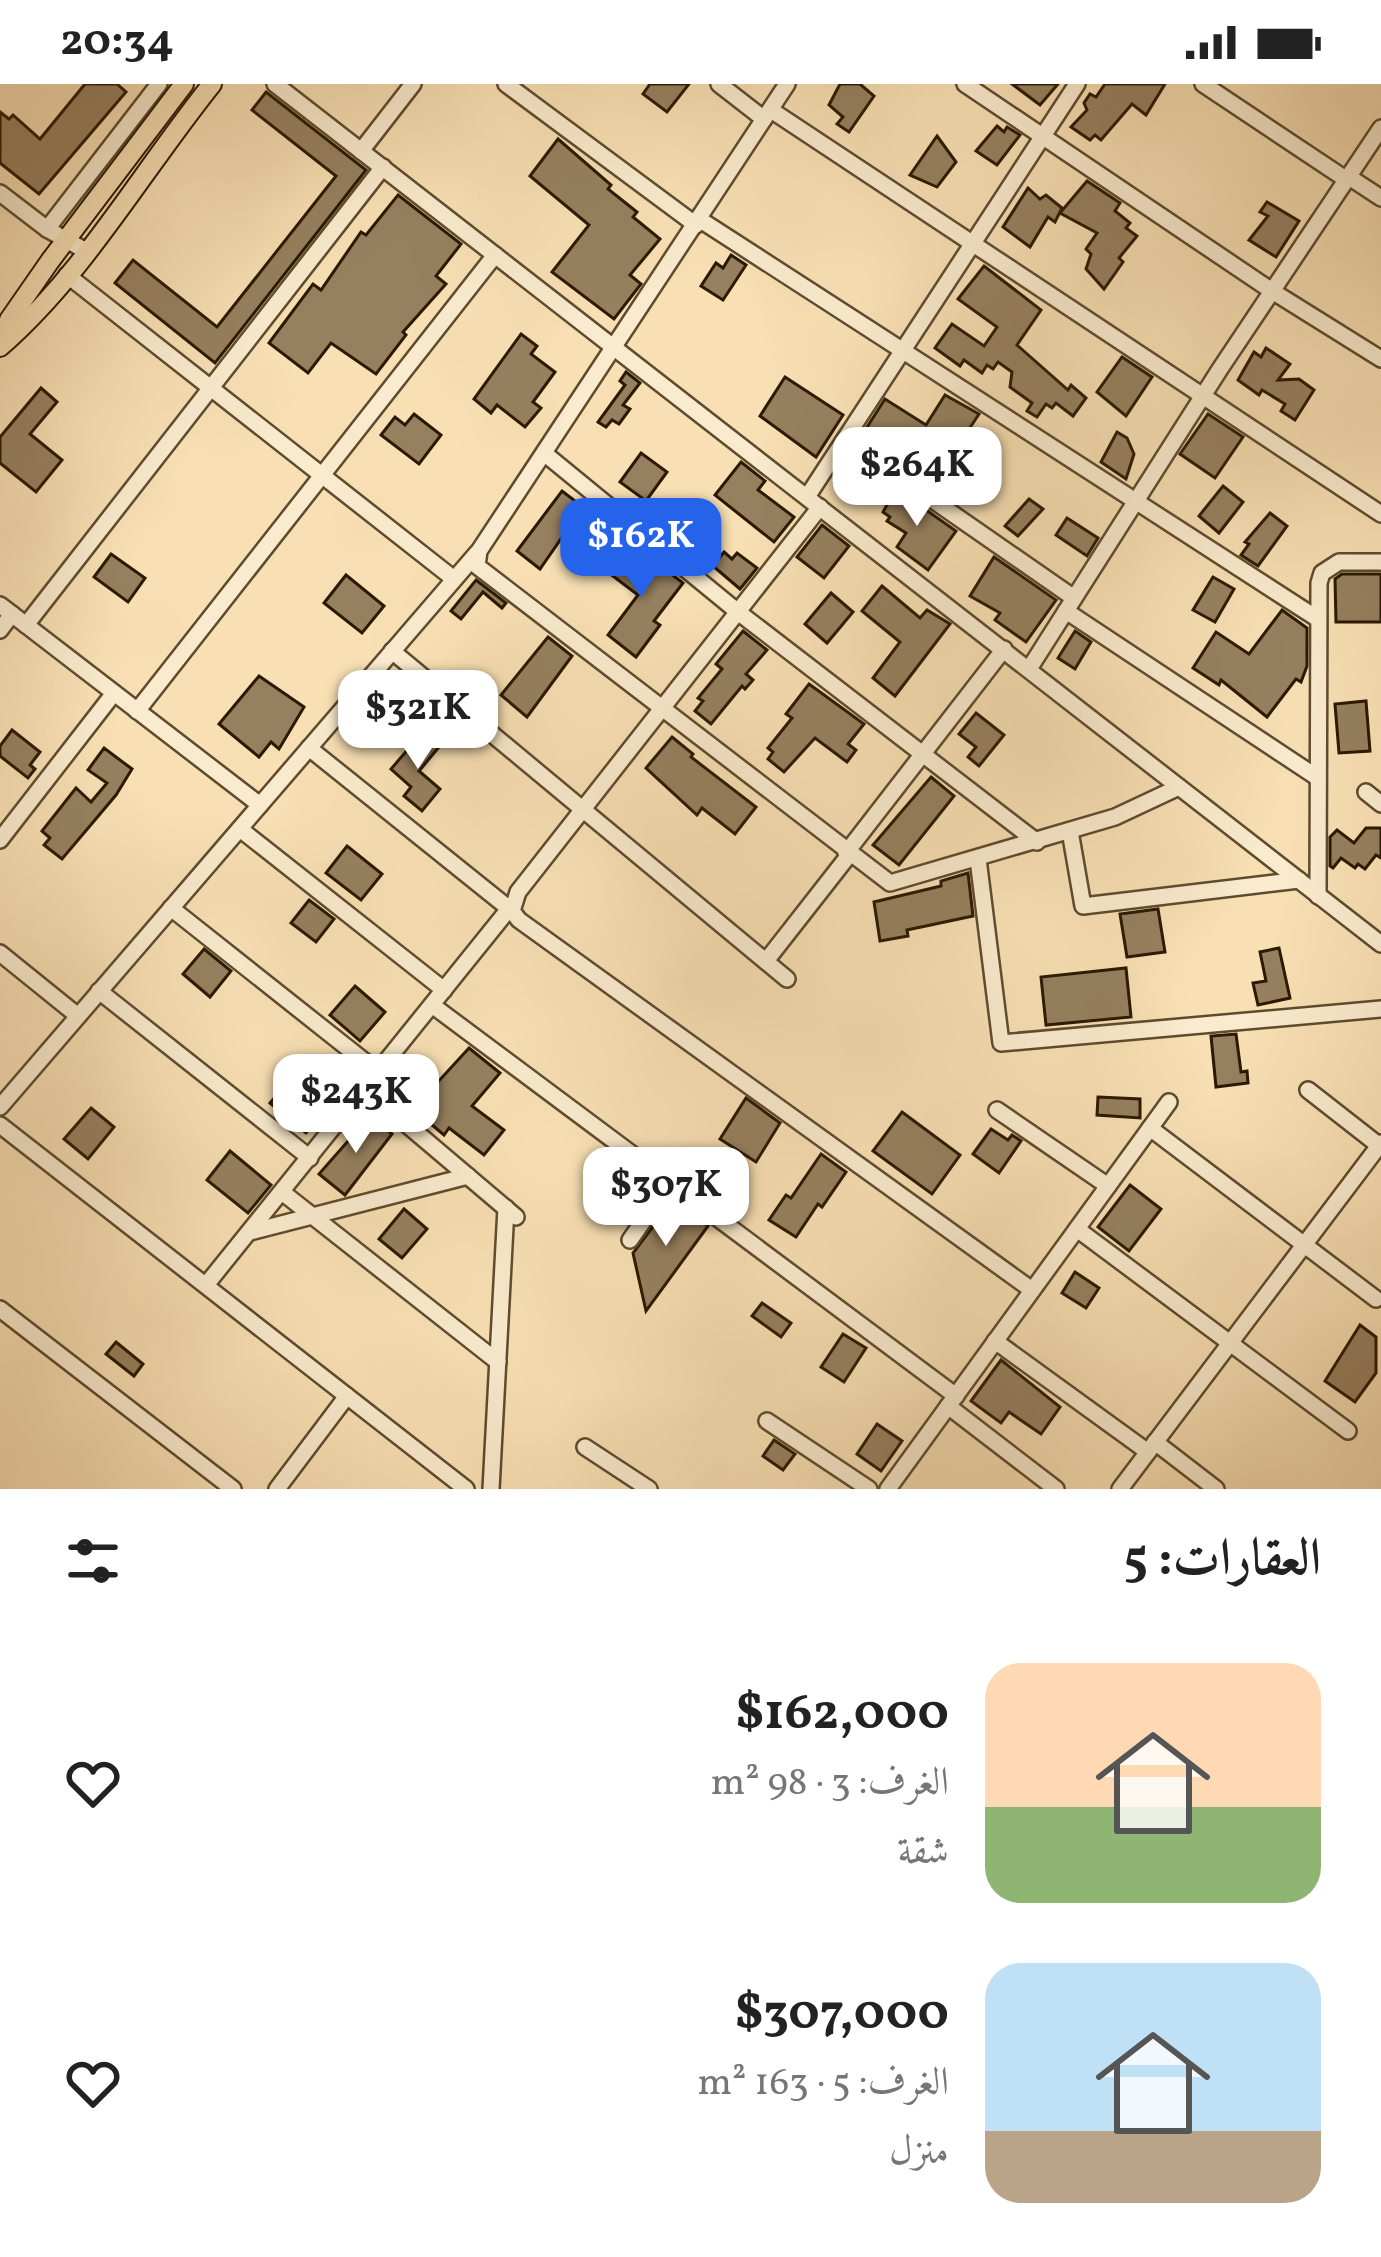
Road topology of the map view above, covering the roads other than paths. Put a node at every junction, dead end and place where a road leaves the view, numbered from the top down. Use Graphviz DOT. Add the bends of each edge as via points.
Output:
graph roads {
  1 [pos="159,84"];
  2 [pos="184,84"];
  3 [pos="212,84"];
  4 [pos="275,84"];
  5 [pos="413,84"];
  6 [pos="506,84"];
  7 [pos="719,84"];
  8 [pos="788,84"];
  9 [pos="965,84"];
  10 [pos="1077,84"];
  11 [pos="1202,84"];
  12 [pos="768,114"];
  13 [pos="1381,128"];
  14 [pos="1042,136"];
  15 [pos="361,151"];
  16 [pos="383,167"];
  17 [pos="1348,178"];
  18 [pos="0,193"];
  19 [pos="1381,198"];
  20 [pos="697,222"];
  21 [pos="47,229"];
  22 [pos="65,240"];
  23 [pos="973,242"];
  24 [pos="86,251"];
  25 [pos="495,255"];
  26 [pos="68,275"];
  27 [pos="1272,291"];
  28 [pos="1,346"];
  29 [pos="615,348"];
  30 [pos="902,352"];
  31 [pos="1381,359"];
  32 [pos="211,388"];
  33 [pos="1203,396"];
  34 [pos="845,439"];
  35 [pos="544,453"];
  36 [pos="321,475"];
  37 [pos="814,502"];
  38 [pos="1134,504"];
  39 [pos="1381,514"];
  40 [pos="478,551"];
  41 [pos="1381,562"];
  42 [pos="454,579"];
  43 [pos="1070,604"];
  44 [pos="6,609"];
  45 [pos="738,612"];
  46 [pos="1318,620"];
  47 [pos="26,625"];
  48 [pos="0,630"];
  49 [pos="1004,649"];
  50 [pos="392,651"];
  51 [pos="1029,669"];
  52 [pos="114,693"];
  53 [pos="662,710"];
  54 [pos="137,711"];
  55 [pos="309,748"];
  56 [pos="921,754"];
  57 [pos="1318,778"];
  58 [pos="1179,787"];
  59 [pos="1366,792"];
  60 [pos="1381,804"];
  61 [pos="260,806"];
  62 [pos="583,809"];
  63 [pos="240,829"];
  64 [pos="1070,831"];
  65 [pos="0,840"];
  66 [pos="1036,842"];
  67 [pos="848,854"];
  68 [pos="978,859"];
  69 [pos="1299,880"];
  70 [pos="1318,896"];
  71 [pos="171,908"];
  72 [pos="511,908"];
  73 [pos="1378,940"];
  74 [pos="0,953"];
  75 [pos="766,961"];
  76 [pos="787,979"];
  77 [pos="444,990"];
  78 [pos="99,992"];
  79 [pos="432,1006"];
  80 [pos="1381,1009"];
  81 [pos="78,1016"];
  82 [pos="378,1072"];
  83 [pos="365,1089"];
  84 [pos="1308,1090"];
  85 [pos="1169,1102"];
  86 [pos="0,1107"];
  87 [pos="997,1110"];
  88 [pos="0,1125"];
  89 [pos="1150,1128"];
  90 [pos="1380,1145"];
  91 [pos="310,1158"];
  92 [pos="469,1176"];
  93 [pos="670,1183"];
  94 [pos="1108,1186"];
  95 [pos="282,1192"];
  96 [pos="312,1216"];
  97 [pos="1077,1228"];
  98 [pos="250,1232"];
  99 [pos="630,1240"];
  100 [pos="1304,1244"];
  101 [pos="206,1286"];
  102 [pos="1033,1290"];
  103 [pos="1376,1298"];
  104 [pos="0,1309"];
  105 [pos="995,1341"];
  106 [pos="1230,1343"];
  107 [pos="498,1362"];
  108 [pos="347,1396"];
  109 [pos="952,1401"];
  110 [pos="767,1421"];
  111 [pos="1348,1431"];
  112 [pos="585,1447"];
  113 [pos="1152,1447"];
  114 [pos="233,1489"];
  115 [pos="277,1489"];
  116 [pos="466,1489"];
  117 [pos="491,1489"];
  118 [pos="649,1489"];
  119 [pos="869,1489"];
  120 [pos="888,1489"];
  121 [pos="1056,1489"];
  122 [pos="1120,1489"];
  123 [pos="1216,1489"];
  1 -- 21 [label="street"];
  2 -- 22 [label="main road"];
  3 -- 24 [label="main road"];
  4 -- 15 [label="street"];
  5 -- 15 [label="street"];
  6 -- 20 [label="street"];
  7 -- 12 [label="street"];
  8 -- 12 [label="street"];
  9 -- 14 [label="street"];
  10 -- 14 [label="street"];
  11 -- 17 [label="street"];
  12 -- 20 [label="street"];
  12 -- 23 [label="street"];
  13 -- 17 [label="street"];
  14 -- 23 [label="street"];
  14 -- 27 [label="street"];
  15 -- 16 [label="street"];
  16 -- 25 [label="street"];
  16 -- 32 [label="street"];
  17 -- 19 [label="street"];
  17 -- 27 [label="street"];
  18 -- 21 [label="street"];
  20 -- 29 [label="street"];
  20 -- 30 [label="street"];
  21 -- 22 [label="street"];
  22 -- 24 [label="street"];
  22 -- 28 [label="main road" via="9,320"];
  23 -- 30 [label="street"];
  23 -- 33 [label="street"];
  24 -- 26 [label="main road"];
  25 -- 29 [label="street"];
  25 -- 36 [label="street"];
  26 -- 28 [label="main road"];
  26 -- 32 [label="street"];
  27 -- 31 [label="street"];
  27 -- 33 [label="street"];
  29 -- 35 [label="street"];
  29 -- 37 [label="street"];
  30 -- 34 [label="street"];
  30 -- 38 [label="street"];
  32 -- 36 [label="street"];
  32 -- 47 [label="street"];
  33 -- 38 [label="street"];
  33 -- 39 [label="street"];
  34 -- 37 [label="street"];
  34 -- 43 [label="street"];
  35 -- 40 [label="street"];
  35 -- 45 [label="street"];
  36 -- 42 [label="street"];
  36 -- 54 [label="street"];
  37 -- 45 [label="street"];
  37 -- 49 [label="street"];
  38 -- 43 [label="street"];
  38 -- 46 [label="street"];
  40 -- 42 [label="street"];
  40 -- 53 [label="street" via="481,572"];
  41 -- 46 [label="street" via="1340,562 1322,573"];
  42 -- 50 [label="street"];
  43 -- 51 [label="street"];
  43 -- 57 [label="street"];
  44 -- 47 [label="street"];
  44 -- 48 [label="street"];
  45 -- 53 [label="street"];
  45 -- 56 [label="street"];
  46 -- 57 [label="street"];
  47 -- 52 [label="street"];
  49 -- 51 [label="street"];
  49 -- 56 [label="street"];
  50 -- 55 [label="street"];
  50 -- 62 [label="street"];
  51 -- 58 [label="street"];
  52 -- 54 [label="street"];
  52 -- 65 [label="street"];
  53 -- 62 [label="street"];
  53 -- 67 [label="street"];
  54 -- 61 [label="street"];
  55 -- 61 [label="street"];
  55 -- 72 [label="street"];
  56 -- 66 [label="street"];
  56 -- 67 [label="street"];
  57 -- 70 [label="street"];
  58 -- 64 [label="street"];
  58 -- 69 [label="street"];
  59 -- 60 [label="street"];
  61 -- 63 [label="street"];
  62 -- 72 [label="street"];
  62 -- 75 [label="street"];
  63 -- 71 [label="street"];
  63 -- 77 [label="street"];
  64 -- 66 [label="street"];
  64 -- 69 [label="street" via="1083,906"];
  66 -- 68 [label="street"];
  67 -- 68 [label="street" via="890,883"];
  67 -- 75 [label="street"];
  68 -- 80 [label="street" via="1001,1042"];
  69 -- 70 [label="street"];
  70 -- 73 [label="street"];
  71 -- 78 [label="street"];
  71 -- 82 [label="street"];
  72 -- 77 [label="street"];
  72 -- 102 [label="street"];
  74 -- 81 [label="street"];
  75 -- 76 [label="street"];
  77 -- 79 [label="street"];
  78 -- 81 [label="street"];
  78 -- 91 [label="street"];
  79 -- 82 [label="street"];
  79 -- 93 [label="street"];
  81 -- 86 [label="street"];
  82 -- 83 [label="street"];
  83 -- 91 [label="street"];
  83 -- 92 [label="street"];
  84 -- 90 [label="street"];
  85 -- 89 [label="street"];
  87 -- 94 [label="street"];
  88 -- 101 [label="street"];
  89 -- 94 [label="street"];
  89 -- 100 [label="street"];
  90 -- 100 [label="street"];
  91 -- 95 [label="street"];
  92 -- 96 [label="street"];
  92 -- 107 [label="street" via="511,1212"];
  93 -- 99 [label="street"];
  93 -- 109 [label="street"];
  94 -- 97 [label="street"];
  95 -- 96 [label="street"];
  95 -- 98 [label="street"];
  96 -- 98 [label="street"];
  96 -- 107 [label="street"];
  97 -- 102 [label="street"];
  97 -- 106 [label="street"];
  98 -- 101 [label="street"];
  100 -- 103 [label="street"];
  100 -- 106 [label="street"];
  101 -- 108 [label="street"];
  102 -- 105 [label="street"];
  104 -- 114 [label="street"];
  105 -- 109 [label="street"];
  105 -- 113 [label="street"];
  106 -- 111 [label="street"];
  106 -- 113 [label="street"];
  107 -- 117 [label="street"];
  108 -- 115 [label="street"];
  108 -- 116 [label="street"];
  109 -- 120 [label="street"];
  109 -- 121 [label="street"];
  110 -- 119 [label="street"];
  112 -- 118 [label="street"];
  113 -- 122 [label="street"];
  113 -- 123 [label="street"];
}
